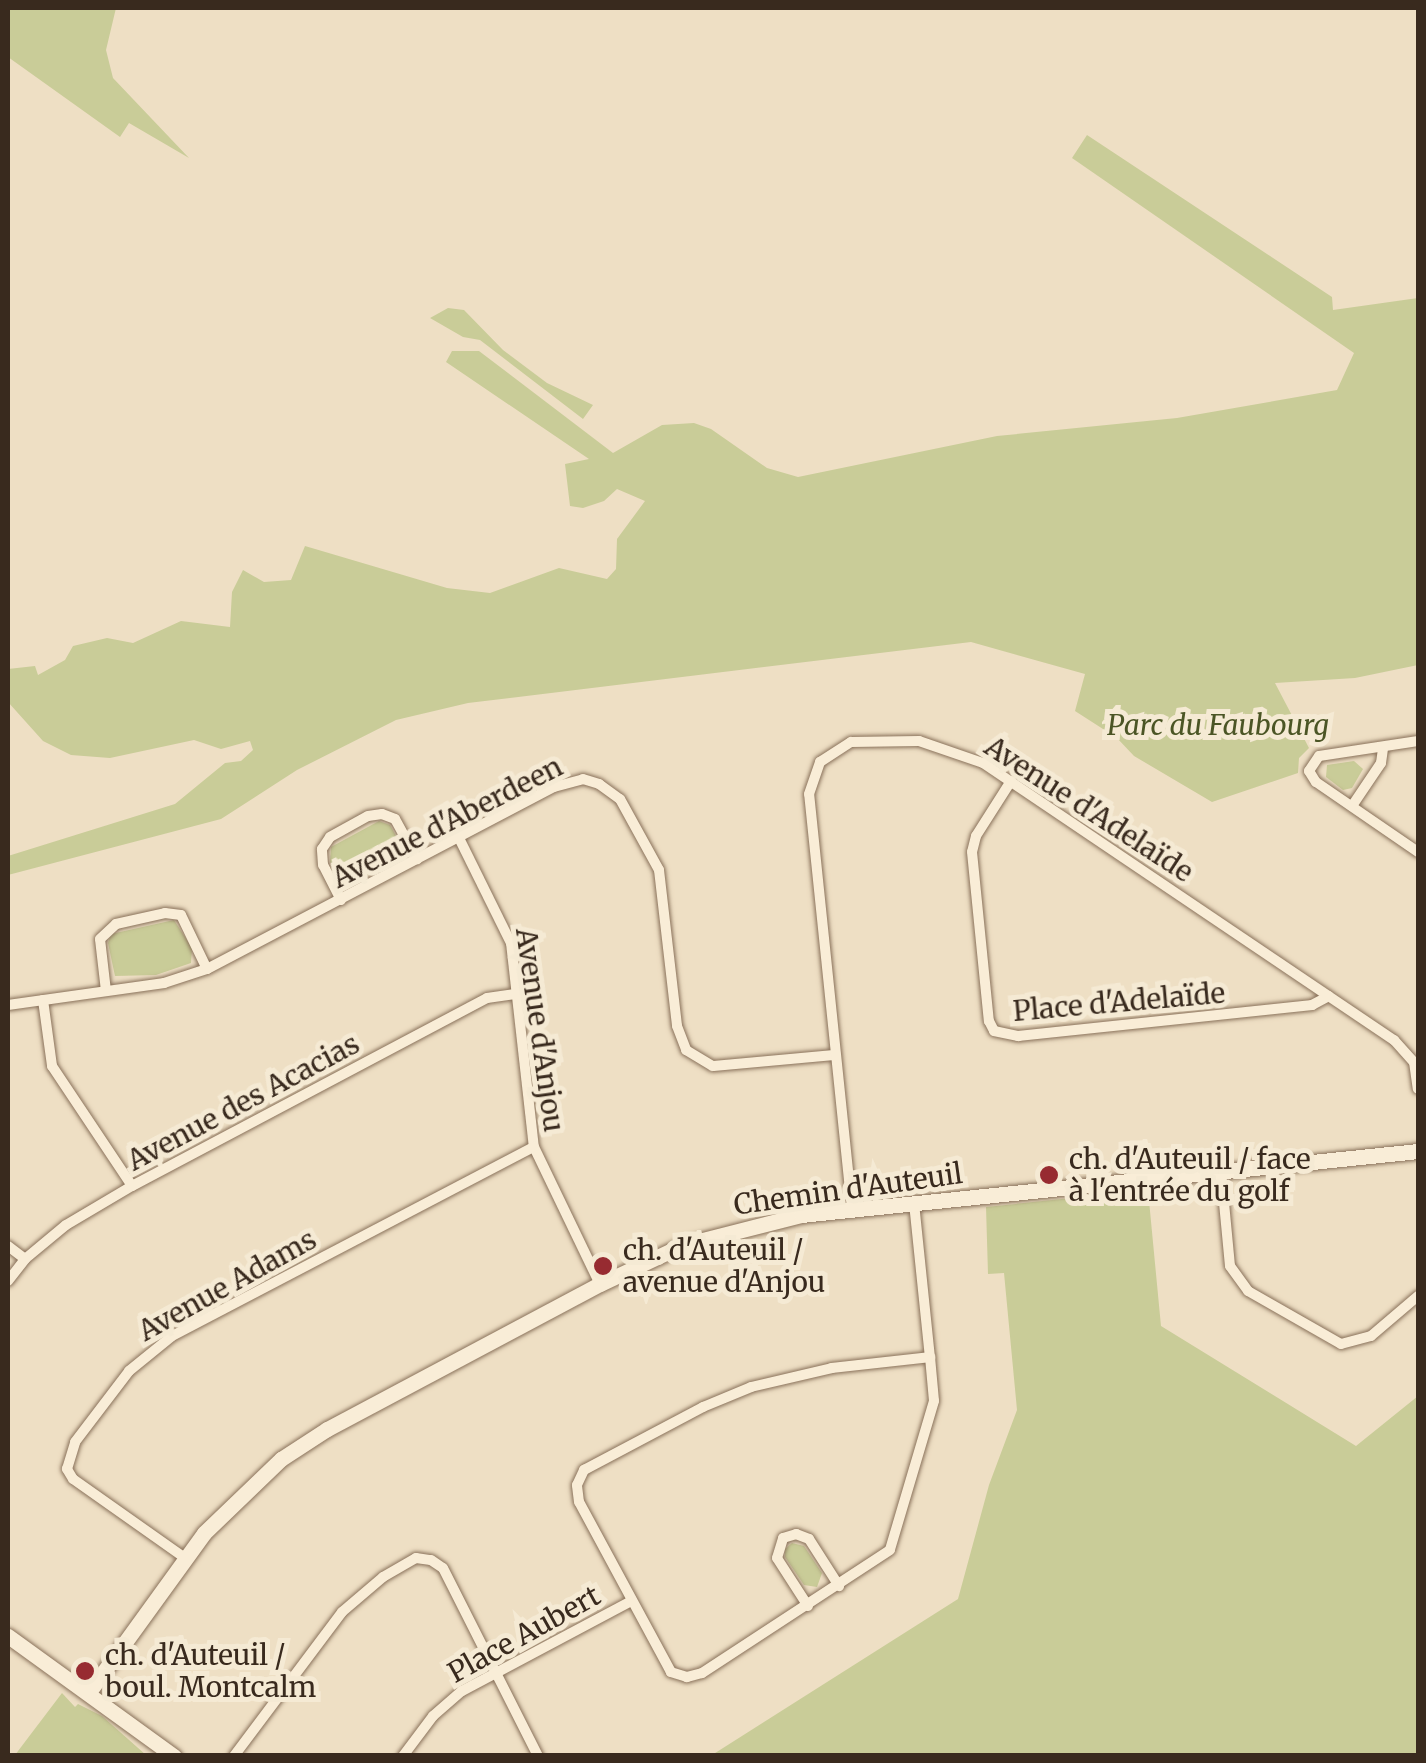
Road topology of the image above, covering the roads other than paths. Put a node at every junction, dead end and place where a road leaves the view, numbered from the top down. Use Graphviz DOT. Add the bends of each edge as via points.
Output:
graph roads {
  1 [pos="1418,741"];
  2 [pos="1383,748"];
  3 [pos="1011,781"];
  4 [pos="1352,806"];
  5 [pos="459,838"];
  6 [pos="1418,852"];
  7 [pos="417,859"];
  8 [pos="340,900"];
  9 [pos="207,970"];
  10 [pos="106,991"];
  11 [pos="517,994"];
  12 [pos="1330,996"];
  13 [pos="42,1000"];
  14 [pos="8,1004"];
  15 [pos="835,1055"];
  16 [pos="1418,1089"];
  17 [pos="534,1147"];
  18 [pos="1418,1151"];
  19 [pos="1221,1171"];
  20 [pos="132,1186"];
  21 [pos="914,1203"];
  22 [pos="852,1209"];
  23 [pos="8,1246"];
  24 [pos="24,1259"];
  25 [pos="8,1281"];
  26 [pos="600,1284"];
  27 [pos="1418,1296"];
  28 [pos="930,1358"];
  29 [pos="185,1558"];
  30 [pos="838,1586"];
  31 [pos="631,1602"];
  32 [pos="808,1606"];
  33 [pos="8,1636"];
  34 [pos="498,1670"];
  35 [pos="88,1692"];
  36 [pos="174,1756"];
  37 [pos="234,1756"];
  38 [pos="403,1756"];
  39 [pos="538,1756"];
  1 -- 2 [label="street"];
  2 -- 4 [label="street" via="1381,763"];
  2 -- 4 [label="street" via="1320,756 1310,765 1316,782"];
  3 -- 12 [label="street, Avenue d'Adelaïde"];
  3 -- 12 [label="street, Place d'Adelaïde" via="972,852 994,1031 1018,1036 1312,1006"];
  3 -- 15 [label="street, Avenue d'Adelaïde" via="955,750 919,741 851,742 820,762 810,805"];
  4 -- 6 [label="street"];
  5 -- 7 [label="street, Avenue d'Aberdeen"];
  5 -- 11 [label="street, Avenue d'Anjou" via="506,925"];
  5 -- 15 [label="street, Avenue d'Aberdeen" via="567,782 583,779 607,788 626,808 659,870 678,1035 686,1050 713,1066"];
  7 -- 8 [label="street, Avenue d'Aberdeen"];
  7 -- 8 [label="street" via="395,820 368,816 322,848"];
  8 -- 9 [label="street, Avenue d'Aberdeen"];
  9 -- 10 [label="street, Avenue d'Aberdeen"];
  9 -- 10 [label="street" via="190,926 165,913 116,924 100,939"];
  10 -- 13 [label="street, Avenue d'Aberdeen"];
  11 -- 17 [label="street, Avenue d'Anjou"];
  11 -- 20 [label="street, Avenue des Acacias" via="487,998"];
  12 -- 16 [label="street, Avenue d'Adelaïde" via="1403,1047 1414,1062"];
  13 -- 14 [label="street, Avenue d'Aberdeen"];
  13 -- 20 [label="street" via="52,1066"];
  15 -- 22 [label="street, Avenue d'Adelaïde"];
  17 -- 26 [label="street, Avenue d'Anjou"];
  17 -- 29 [label="street, Avenue Adams" via="172,1336 128,1371 76,1442 67,1469 73,1480"];
  18 -- 19 [label="street, Chemin d'Auteuil"];
  19 -- 21 [label="street, Chemin d'Auteuil"];
  19 -- 27 [label="street" via="1230,1266 1248,1291 1340,1344 1371,1336"];
  20 -- 24 [label="street, Avenue des Acacias"];
  21 -- 22 [label="street, Chemin d'Auteuil"];
  21 -- 28 [label="street"];
  22 -- 26 [label="street, Chemin d'Auteuil" via="714,1234"];
  23 -- 24 [label="street"];
  24 -- 25 [label="street, Avenue des Acacias"];
  26 -- 29 [label="street, Chemin d'Auteuil" via="309,1440 245,1490"];
  28 -- 30 [label="street" via="934,1401 898,1536 885,1556"];
  28 -- 31 [label="street" via="832,1368 751,1387 584,1470 576,1485 579,1502"];
  29 -- 35 [label="street, Chemin d'Auteuil"];
  30 -- 32 [label="street"];
  30 -- 32 [label="street" via="809,1539 783,1538 778,1561"];
  31 -- 32 [label="street" via="667,1667 687,1677"];
  31 -- 34 [label="street, Place Aubert"];
  33 -- 35 [label="street"];
  34 -- 37 [label="street" via="443,1568 416,1558 342,1612"];
  34 -- 38 [label="street, Place Aubert" via="442,1707"];
  34 -- 39 [label="street"];
  35 -- 36 [label="street"];
}
